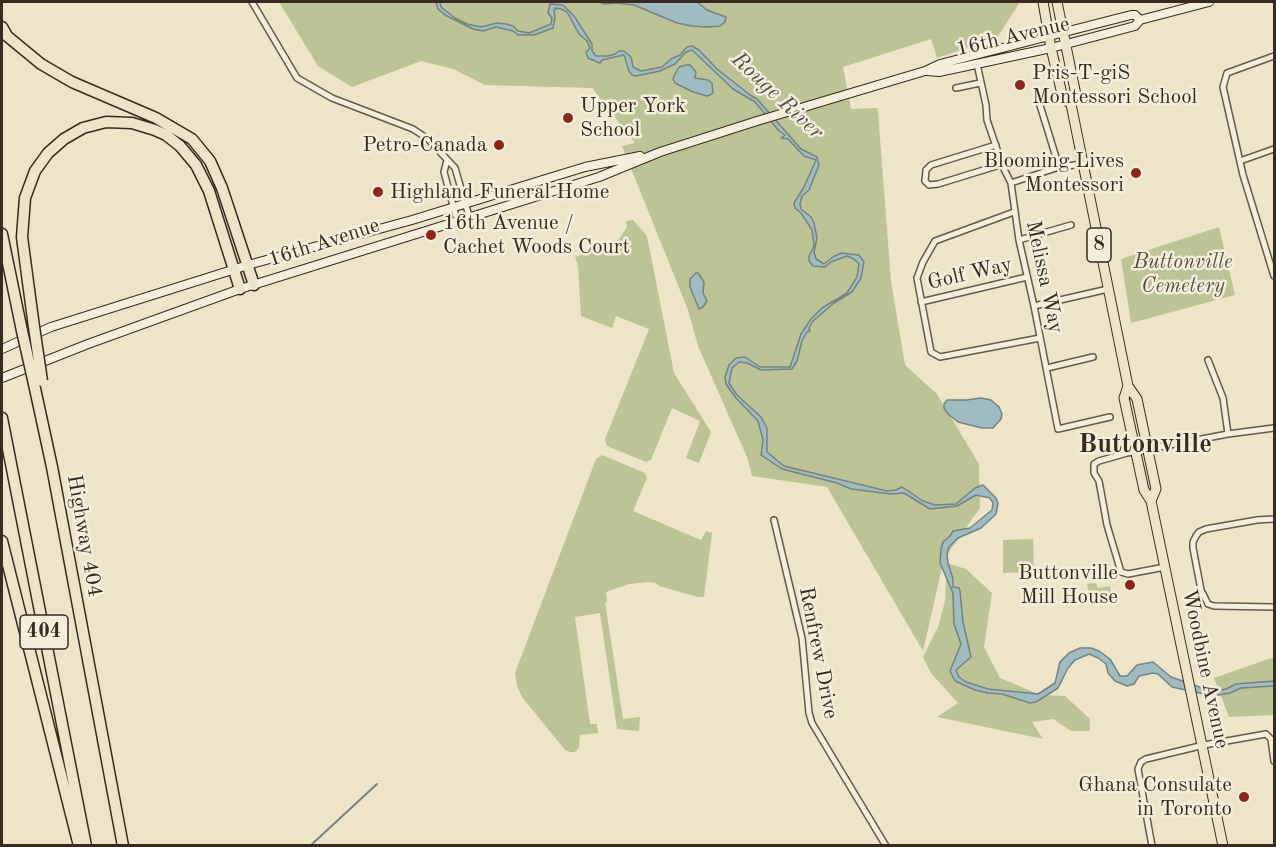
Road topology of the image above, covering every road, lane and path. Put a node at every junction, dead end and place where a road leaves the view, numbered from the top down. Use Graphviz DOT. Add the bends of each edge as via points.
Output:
graph roads {
  1 [pos="252,2"];
  2 [pos="1043,2"];
  3 [pos="1057,2"];
  4 [pos="1209,2"];
  5 [pos="1140,20"];
  6 [pos="2,27"];
  7 [pos="1062,32"];
  8 [pos="1048,36"];
  9 [pos="1065,44"];
  10 [pos="1051,48"];
  11 [pos="1275,56"];
  12 [pos="977,64"];
  13 [pos="925,71"];
  14 [pos="980,83"];
  15 [pos="956,88"];
  16 [pos="1039,102"];
  17 [pos="1071,104"];
  18 [pos="996,145"];
  19 [pos="1275,149"];
  20 [pos="660,152"];
  21 [pos="447,160"];
  22 [pos="1240,161"];
  23 [pos="1003,164"];
  24 [pos="1082,164"];
  25 [pos="1059,167"];
  26 [pos="1011,183"];
  27 [pos="466,204"];
  28 [pos="454,208"];
  29 [pos="1014,212"];
  30 [pos="469,216"];
  31 [pos="457,220"];
  32 [pos="1071,225"];
  33 [pos="2,234"];
  34 [pos="1019,240"];
  35 [pos="248,265"];
  36 [pos="234,270"];
  37 [pos="1275,276"];
  38 [pos="1027,277"];
  39 [pos="254,285"];
  40 [pos="240,289"];
  41 [pos="1108,290"];
  42 [pos="921,302"];
  43 [pos="1034,306"];
  44 [pos="1040,339"];
  45 [pos="2,349"];
  46 [pos="1093,357"];
  47 [pos="1208,360"];
  48 [pos="1047,368"];
  49 [pos="2,378"];
  50 [pos="38,382"];
  51 [pos="1128,386"];
  52 [pos="1110,417"];
  53 [pos="2,420"];
  54 [pos="1275,428"];
  55 [pos="1228,434"];
  56 [pos="1147,449"];
  57 [pos="1136,451"];
  58 [pos="1151,501"];
  59 [pos="1275,519"];
  60 [pos="774,520"];
  61 [pos="2,542"];
  62 [pos="1165,567"];
  63 [pos="1275,607"];
  64 [pos="1203,745"];
  65 [pos="1275,761"];
  66 [pos="79,846"];
  67 [pos="86,846"];
  68 [pos="123,846"];
  69 [pos="886,846"];
  70 [pos="1152,846"];
  71 [pos="1223,846"];
  1 -- 21 [label="street" via="297,78 332,98 413,129"];
  2 -- 8 [label="main road, Woodbine Avenue / 8"];
  3 -- 7 [label="main road, Woodbine Avenue / 8"];
  4 -- 5 [label="main road, 16th Avenue"];
  5 -- 7 [label="main road, 16th Avenue" via="1132,15"];
  5 -- 9 [label="main road, 16th Avenue" via="1135,26"];
  6 -- 35 [label="highway" via="7,36 41,64 72,82 156,118 192,140 210,161"];
  7 -- 8 [label="main road, 16th Avenue"];
  7 -- 9 [label="main road, Woodbine Avenue / 8"];
  8 -- 10 [label="main road, Woodbine Avenue / 8"];
  8 -- 13 [label="main road, 16th Avenue" via="940,63"];
  9 -- 10 [label="main road, 16th Avenue"];
  9 -- 17 [label="main road, Woodbine Avenue / 8" via="1076,96"];
  10 -- 12 [label="main road, 16th Avenue"];
  10 -- 17 [label="main road, Woodbine Avenue / 8" via="1063,98"];
  11 -- 22 [label="street" via="1232,70 1224,79 1224,95"];
  12 -- 13 [label="main road, 16th Avenue"];
  12 -- 14 [label="street, Melissa Way"];
  13 -- 20 [label="main road, 16th Avenue"];
  14 -- 15 [label="street"];
  14 -- 18 [label="street, Melissa Way"];
  16 -- 25 [label="street"];
  17 -- 24 [label="main road, Woodbine Avenue / 8"];
  18 -- 23 [label="street, Melissa Way"];
  18 -- 23 [label="street" via="931,165 925,181 938,184"];
  19 -- 22 [label="street"];
  20 -- 27 [label="main road, 16th Avenue" via="585,167"];
  20 -- 30 [label="main road, 16th Avenue" via="599,177"];
  21 -- 27 [label="street" via="455,168"];
  21 -- 28 [label="street" via="444,172"];
  22 -- 37 [label="street"];
  23 -- 26 [label="street, Melissa Way"];
  24 -- 25 [label="street"];
  24 -- 41 [label="main road, Woodbine Avenue / 8"];
  25 -- 26 [label="street"];
  26 -- 29 [label="street, Melissa Way"];
  27 -- 28 [label="main road, 16th Avenue"];
  27 -- 30 [label="street"];
  28 -- 31 [label="street"];
  28 -- 35 [label="main road, 16th Avenue"];
  29 -- 34 [label="street, Melissa Way"];
  29 -- 42 [label="street" via="935,241 917,278"];
  30 -- 31 [label="main road, 16th Avenue"];
  31 -- 39 [label="main road, 16th Avenue"];
  32 -- 34 [label="street"];
  33 -- 50 [label="highway, bridge" via="22,331"];
  34 -- 38 [label="street, Melissa Way"];
  35 -- 36 [label="main road, 16th Avenue"];
  35 -- 39 [label="highway"];
  36 -- 40 [label="highway"];
  36 -- 45 [label="main road, 16th Avenue" via="61,324"];
  36 -- 50 [label="highway, bridge" via="209,191 196,165 180,146 166,135 132,123 106,122 83,128 48,153 35,171 25,198 22,237"];
  38 -- 42 [label="street, Golf Way"];
  38 -- 43 [label="street, Melissa Way"];
  39 -- 40 [label="main road, 16th Avenue"];
  40 -- 49 [label="main road, 16th Avenue"];
  41 -- 43 [label="street"];
  41 -- 51 [label="main road, Woodbine Avenue / 8"];
  42 -- 44 [label="street" via="931,352 940,357"];
  43 -- 44 [label="street, Melissa Way"];
  44 -- 48 [label="street, Melissa Way"];
  46 -- 48 [label="street"];
  47 -- 55 [label="street" via="1223,398"];
  48 -- 52 [label="street, Melissa Way" via="1058,429"];
  50 -- 68 [label="highway, Highway 404 / 404"];
  51 -- 56 [label="main road, Woodbine Avenue / 8" via="1137,399"];
  51 -- 57 [label="main road, Woodbine Avenue / 8" via="1124,398"];
  53 -- 67 [label="highway, 404"];
  54 -- 55 [label="street"];
  55 -- 56 [label="street"];
  56 -- 57 [label="street"];
  56 -- 58 [label="main road, Woodbine Avenue / 8" via="1156,489"];
  57 -- 58 [label="main road, Woodbine Avenue / 8" via="1144,490"];
  57 -- 62 [label="street" via="1099,461 1094,473 1121,572"];
  58 -- 62 [label="main road, Woodbine Avenue / 8"];
  59 -- 63 [label="street" via="1206,529 1196,536 1192,548 1208,604"];
  60 -- 69 [label="street, Renfrew Drive" via="802,638 812,723"];
  61 -- 66 [label="highway"];
  62 -- 64 [label="main road, Woodbine Avenue / 8"];
  64 -- 65 [label="street" via="1266,734 1271,739"];
  64 -- 70 [label="street" via="1146,759 1139,765"];
  64 -- 71 [label="main road, Woodbine Avenue / 8"];
}
